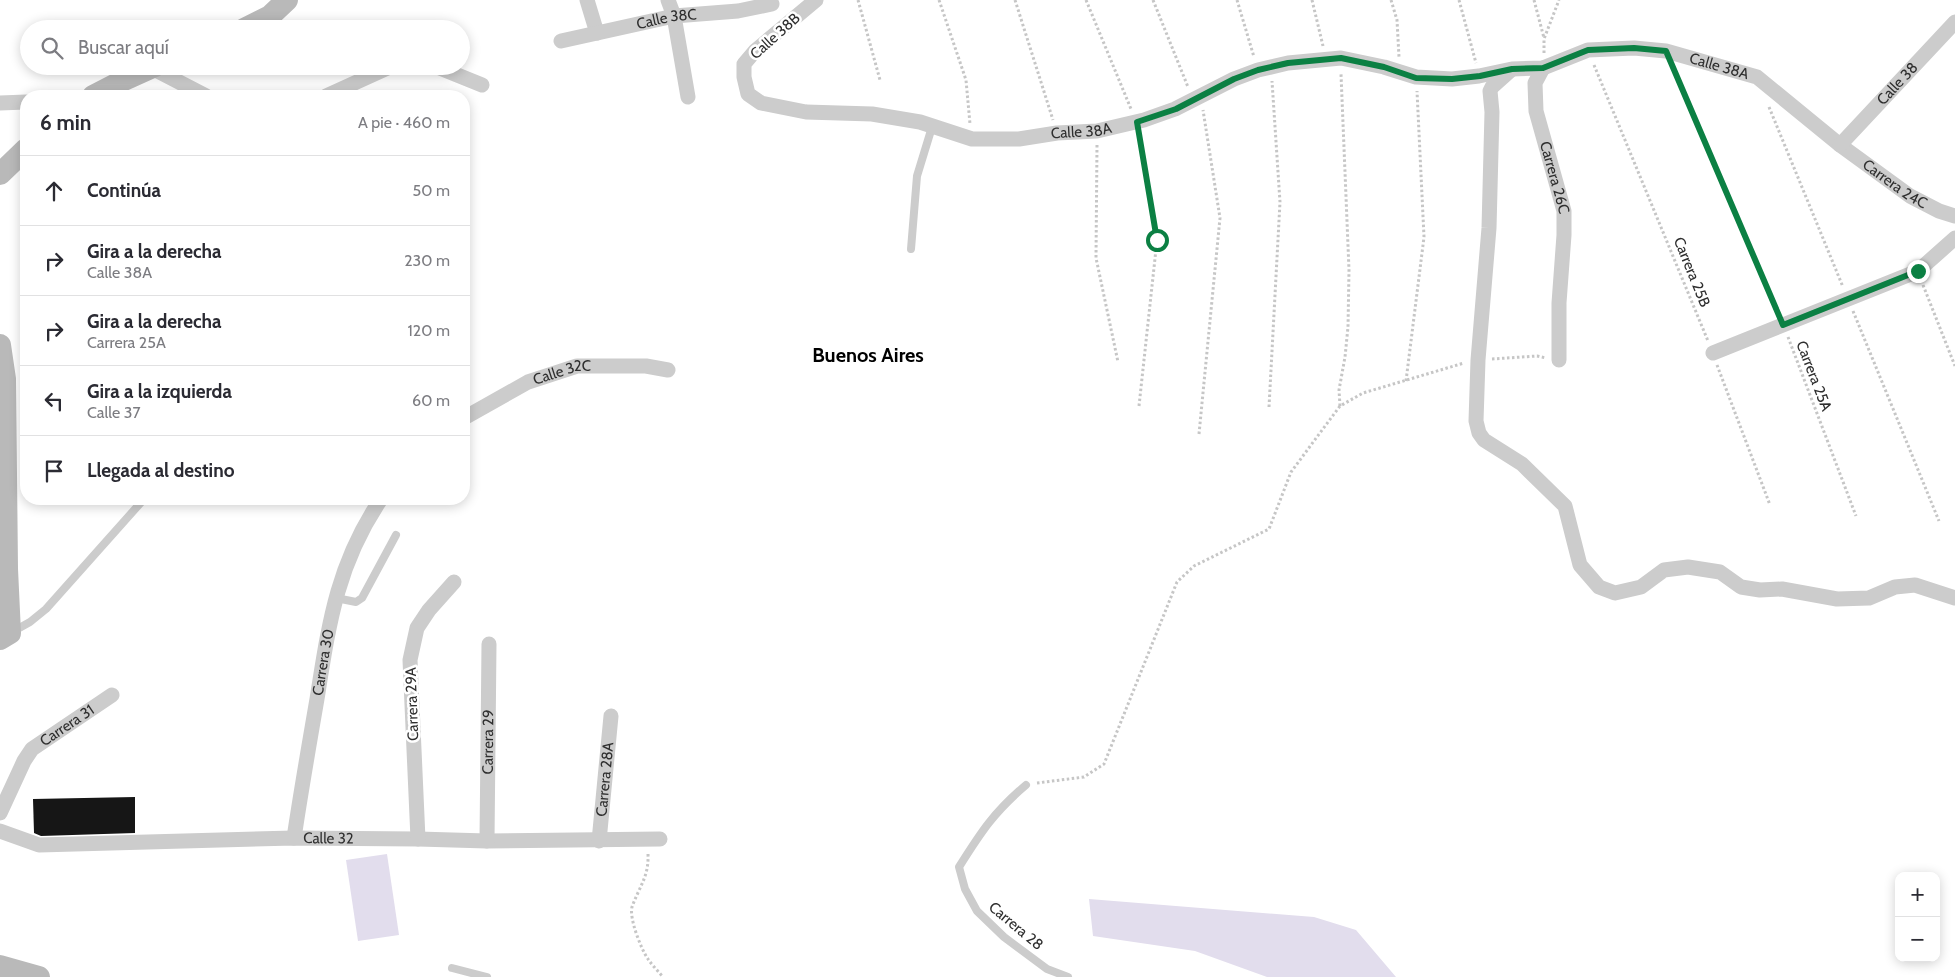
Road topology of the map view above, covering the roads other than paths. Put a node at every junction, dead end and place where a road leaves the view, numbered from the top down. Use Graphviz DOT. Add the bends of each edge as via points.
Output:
graph roads {
  1 [pos="287,0"];
  2 [pos="587,0"];
  3 [pos="668,0"];
  4 [pos="816,0"];
  5 [pos="771,2"];
  6 [pos="674,16"];
  7 [pos="262,20"];
  8 [pos="1955,22"];
  9 [pos="784,26"];
  10 [pos="596,33"];
  11 [pos="561,41"];
  12 [pos="1543,68"];
  13 [pos="1512,69"];
  14 [pos="137,75"];
  15 [pos="168,75"];
  16 [pos="372,75"];
  17 [pos="457,75"];
  18 [pos="744,77"];
  19 [pos="482,85"];
  20 [pos="106,90"];
  21 [pos="195,90"];
  22 [pos="339,90"];
  23 [pos="688,97"];
  24 [pos="20,102"];
  25 [pos="0,103"];
  26 [pos="932,127"];
  27 [pos="1840,145"];
  28 [pos="20,155"];
  29 [pos="0,174"];
  30 [pos="1955,216"];
  31 [pos="1955,238"];
  32 [pos="911,248"];
  33 [pos="0,347"];
  34 [pos="1713,353"];
  35 [pos="1559,360"];
  36 [pos="668,370"];
  37 [pos="470,415"];
  38 [pos="139,505"];
  39 [pos="377,505"];
  40 [pos="396,535"];
  41 [pos="454,582"];
  42 [pos="336,598"];
  43 [pos="1955,598"];
  44 [pos="5,636"];
  45 [pos="489,644"];
  46 [pos="112,695"];
  47 [pos="611,716"];
  48 [pos="1026,785"];
  49 [pos="0,813"];
  50 [pos="0,831"];
  51 [pos="294,838"];
  52 [pos="418,839"];
  53 [pos="653,839"];
  54 [pos="487,841"];
  55 [pos="599,841"];
  56 [pos="0,966"];
  57 [pos="452,968"];
  58 [pos="39,977"];
  59 [pos="487,977"];
  60 [pos="1068,977"];
  1 -- 7 [label="street"];
  2 -- 10 [label="street"];
  3 -- 6 [label="street"];
  4 -- 9 [label="street, Calle 38B"];
  5 -- 6 [label="street, Calle 38C" via="738,10"];
  5 -- 9 [label="street"];
  6 -- 10 [label="street, Calle 38C"];
  6 -- 23 [label="street"];
  8 -- 27 [label="street, Calle 38"];
  9 -- 18 [label="street, Calle 38B" via="744,64"];
  10 -- 11 [label="street, Calle 38C"];
  12 -- 13 [label="street, Calle 38A"];
  12 -- 27 [label="street, Calle 38A" via="1588,50 1634,48 1666,51 1757,77"];
  12 -- 35 [label="street, Carrera 26C" via="1535,82 1536,111 1564,211"];
  13 -- 26 [label="street, Calle 38A" via="1452,79 1416,78 1341,58 1326,59 1264,68 1176,109 1097,131 1018,139 972,139"];
  13 -- 43 [label="street" via="1490,91 1489,228 1476,421 1484,440 1522,464 1565,506 1580,566 1600,587 1615,593 1642,587 1664,570 1688,567 1720,572 1741,587 1782,590 1837,600 1869,598 1895,587 1915,585"];
  14 -- 20 [label="street"];
  15 -- 21 [label="street"];
  16 -- 22 [label="street"];
  17 -- 19 [label="street"];
  18 -- 26 [label="street, Calle 38A" via="748,94 761,103 806,112 872,114"];
  24 -- 25 [label="street"];
  26 -- 32 [label="lane" via="917,176"];
  27 -- 30 [label="street, Carrera 24C" via="1910,196"];
  28 -- 29 [label="street"];
  31 -- 34 [label="street" via="1918,271"];
  33 -- 44 [label="street" via="5,379"];
  36 -- 37 [label="street, Calle 32C" via="646,366 577,366 528,382"];
  38 -- 44 [label="lane" via="46,609"];
  39 -- 42 [label="street, Carrera 30" via="359,535"];
  40 -- 42 [label="lane" via="362,598 356,602"];
  41 -- 52 [label="street, Carrera 29A" via="417,628 410,660"];
  42 -- 51 [label="street, Carrera 30"];
  45 -- 54 [label="street, Carrera 29"];
  46 -- 49 [label="street, Carrera 31" via="32,749"];
  47 -- 55 [label="street, Carrera 28A"];
  48 -- 60 [label="lane, Carrera 28" via="1004,803 984,827 959,867 965,889 977,911 1004,937 1047,969"];
  50 -- 51 [label="street, Calle 32" via="39,845"];
  51 -- 52 [label="street, Calle 32"];
  52 -- 54 [label="street, Calle 32"];
  53 -- 55 [label="street, Calle 32"];
  54 -- 55 [label="street, Calle 32"];
  56 -- 58 [label="street"];
  57 -- 59 [label="lane"];
}
